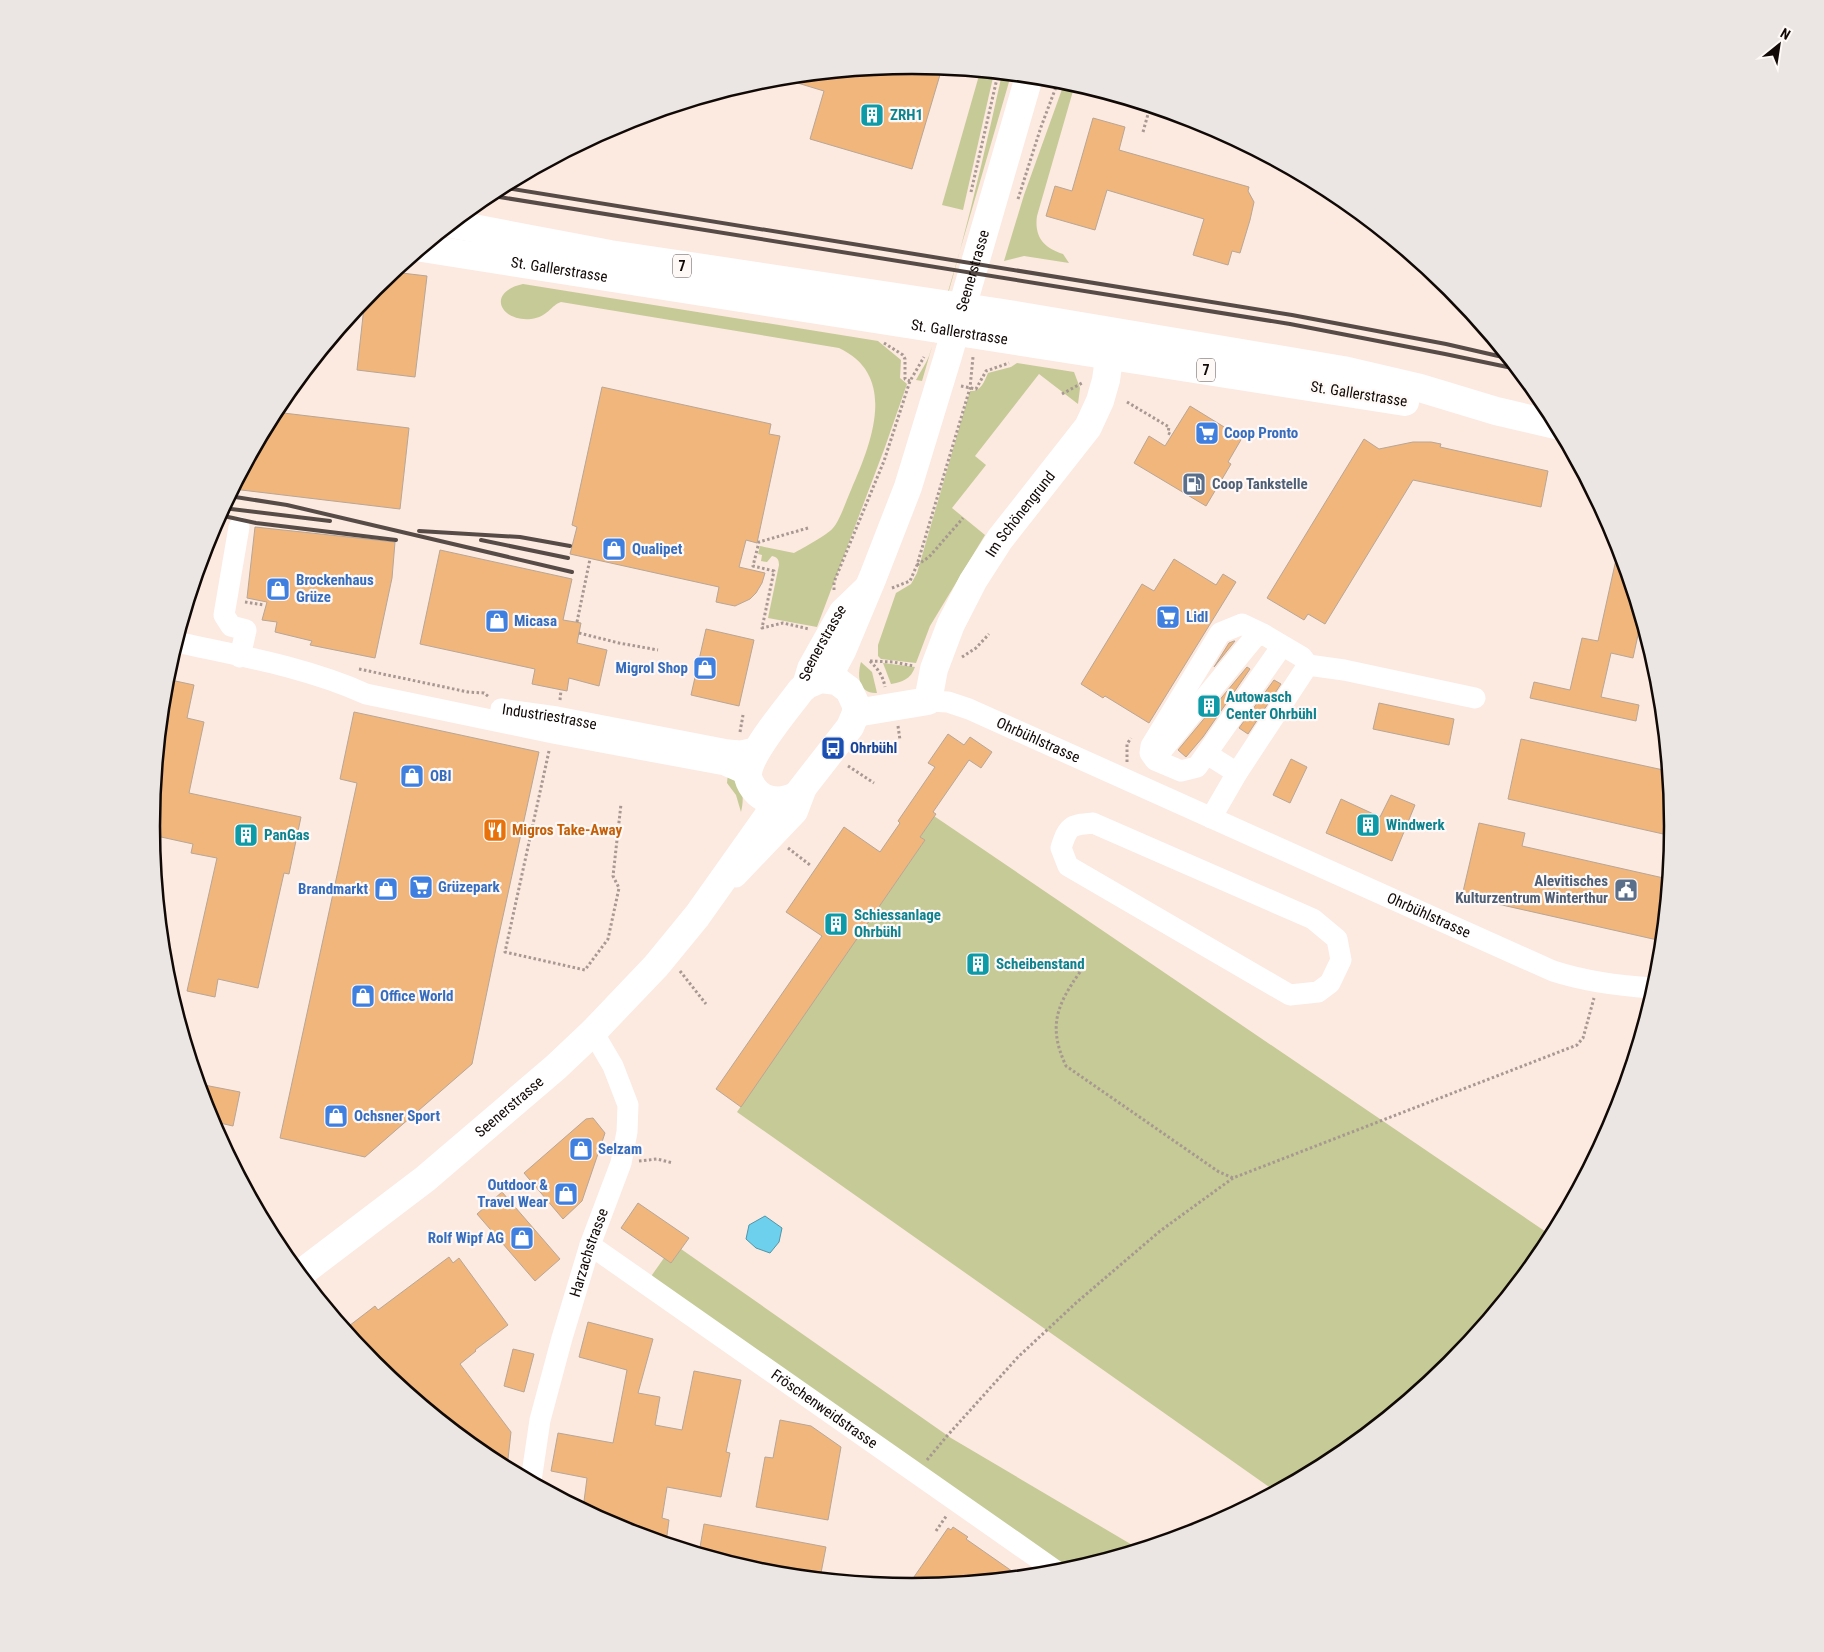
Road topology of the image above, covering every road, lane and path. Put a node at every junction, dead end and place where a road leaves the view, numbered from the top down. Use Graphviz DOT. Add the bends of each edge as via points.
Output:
graph roads {
  1 [pos="1027,83"];
  2 [pos="1149,112"];
  3 [pos="1143,132"];
  4 [pos="459,225"];
  5 [pos="430,249"];
  6 [pos="910,312"];
  7 [pos="1112,343"];
  8 [pos="890,347"];
  9 [pos="1006,364"];
  10 [pos="910,381"];
  11 [pos="1082,382"];
  12 [pos="964,387"];
  13 [pos="1062,394"];
  14 [pos="1127,402"];
  15 [pos="1546,423"];
  16 [pos="1172,435"];
  17 [pos="963,518"];
  18 [pos="239,527"];
  19 [pos="808,528"];
  20 [pos="590,558"];
  21 [pos="917,565"];
  22 [pos="873,577"];
  23 [pos="577,622"];
  24 [pos="810,629"];
  25 [pos="1258,632"];
  26 [pos="579,633"];
  27 [pos="989,634"];
  28 [pos="182,643"];
  29 [pos="1282,646"];
  30 [pos="658,650"];
  31 [pos="240,657"];
  32 [pos="960,658"];
  33 [pos="1308,664"];
  34 [pos="919,667"];
  35 [pos="339,682"];
  36 [pos="811,685"];
  37 [pos="885,689"];
  38 [pos="1475,698"];
  39 [pos="928,701"];
  40 [pos="853,702"];
  41 [pos="743,716"];
  42 [pos="897,726"];
  43 [pos="900,740"];
  44 [pos="750,742"];
  45 [pos="551,744"];
  46 [pos="1207,754"];
  47 [pos="1155,760"];
  48 [pos="843,763"];
  49 [pos="1237,773"];
  50 [pos="809,781"];
  51 [pos="751,782"];
  52 [pos="874,783"];
  53 [pos="1139,786"];
  54 [pos="782,801"];
  55 [pos="621,804"];
  56 [pos="1211,818"];
  57 [pos="782,843"];
  58 [pos="1061,848"];
  59 [pos="810,864"];
  60 [pos="697,916"];
  61 [pos="680,971"];
  62 [pos="1080,972"];
  63 [pos="1597,983"];
  64 [pos="1647,988"];
  65 [pos="706,1004"];
  66 [pos="593,1032"];
  67 [pos="621,1163"];
  68 [pos="673,1163"];
  69 [pos="1232,1178"];
  70 [pos="590,1245"];
  71 [pos="305,1270"];
  72 [pos="916,1473"];
  73 [pos="532,1474"];
  74 [pos="1049,1566"];
  1 -- 22 [label="main road, Seenerstrasse" via="911,478"];
  2 -- 3 [label="path"];
  4 -- 6 [label="main road, St. Gallerstrasse / 7"];
  5 -- 6 [label="main road, St. Gallerstrasse / 7"];
  6 -- 7 [label="main road, St. Gallerstrasse / 7"];
  7 -- 15 [label="main road, St. Gallerstrasse / 7" via="1343,370"];
  7 -- 39 [label="main road, Im Schönengrund" via="1104,387 1088,427 1000,539 973,581 951,624"];
  8 -- 10 [label="path" via="903,355 905,379"];
  9 -- 12 [label="path" via="986,371 976,389"];
  11 -- 13 [label="path"];
  14 -- 16 [label="path" via="1169,427 1168,432"];
  17 -- 21 [label="path" via="929,557"];
  18 -- 31 [label="street" via="224,615 231,626 246,630"];
  19 -- 24 [label="path" via="759,542 753,566 774,571 762,628 783,623"];
  20 -- 23 [label="path"];
  22 -- 36 [label="main road, Seenerstrasse" via="834,666"];
  22 -- 40 [label="main road, Seenerstrasse"];
  25 -- 29 [label="street"];
  25 -- 47 [label="street"];
  25 -- 47 [label="street" via="1242,624 1220,633 1151,746 1150,753"];
  26 -- 30 [label="path"];
  27 -- 32 [label="path"];
  28 -- 31 [label="street, Industriestrasse"];
  29 -- 33 [label="street"];
  29 -- 46 [label="street"];
  31 -- 35 [label="street, Industriestrasse"];
  33 -- 38 [label="street"];
  33 -- 49 [label="street"];
  34 -- 37 [label="path" via="870,660 878,669"];
  35 -- 44 [label="street, Industriestrasse" via="368,683 728,750 741,751"];
  35 -- 51 [label="street, Industriestrasse" via="366,694 725,765"];
  36 -- 40 [label="main road, Seenerstrasse" via="837,681"];
  36 -- 44 [label="main road, Seenerstrasse"];
  39 -- 40 [label="main road, Ohrbühlstrasse"];
  39 -- 53 [label="street, Ohrbühlstrasse" via="948,702 969,709"];
  40 -- 50 [label="main road, Seenerstrasse" via="850,727"];
  41 -- 44 [label="path"];
  42 -- 43 [label="path"];
  44 -- 51 [label="main road, Seenerstrasse"];
  45 -- 55 [label="path" via="505,952 584,970 608,939 610,931 619,888 613,876"];
  46 -- 47 [label="street" via="1197,767 1181,771"];
  46 -- 49 [label="street"];
  47 -- 53 [label="street"];
  48 -- 52 [label="path"];
  49 -- 56 [label="street"];
  50 -- 54 [label="main road, Seenerstrasse" via="796,795"];
  50 -- 60 [label="street, Seenerstrasse" via="797,813"];
  51 -- 54 [label="main road" via="760,795"];
  51 -- 60 [label="main road, Seenerstrasse" via="751,806"];
  53 -- 56 [label="street, Ohrbühlstrasse"];
  54 -- 60 [label="main road, Seenerstrasse"];
  56 -- 63 [label="street, Ohrbühlstrasse" via="1553,971"];
  57 -- 59 [label="path"];
  58 -- 58 [label="street" via="1066,832 1075,825 1093,823 1313,919 1336,939 1341,960 1330,983 1318,992 1290,995 1068,866"];
  60 -- 66 [label="main road, Seenerstrasse" via="656,966"];
  61 -- 65 [label="path"];
  62 -- 69 [label="path" via="1059,1006 1056,1024 1060,1054 1066,1066"];
  63 -- 64 [label="street, Ohrbühlstrasse"];
  63 -- 69 [label="path" via="1593,1008 1578,1045"];
  66 -- 67 [label="street, Harzachstrasse" via="613,1066 628,1105"];
  66 -- 71 [label="main road, Seenerstrasse" via="425,1180"];
  67 -- 68 [label="path" via="657,1159"];
  67 -- 70 [label="street, Harzachstrasse"];
  69 -- 72 [label="path" via="1160,1231 1018,1357"];
  70 -- 72 [label="street, Fröschenweidstrasse"];
  70 -- 73 [label="street, Harzachstrasse" via="540,1420"];
  72 -- 74 [label="street, Fröschenweidstrasse"];
}
